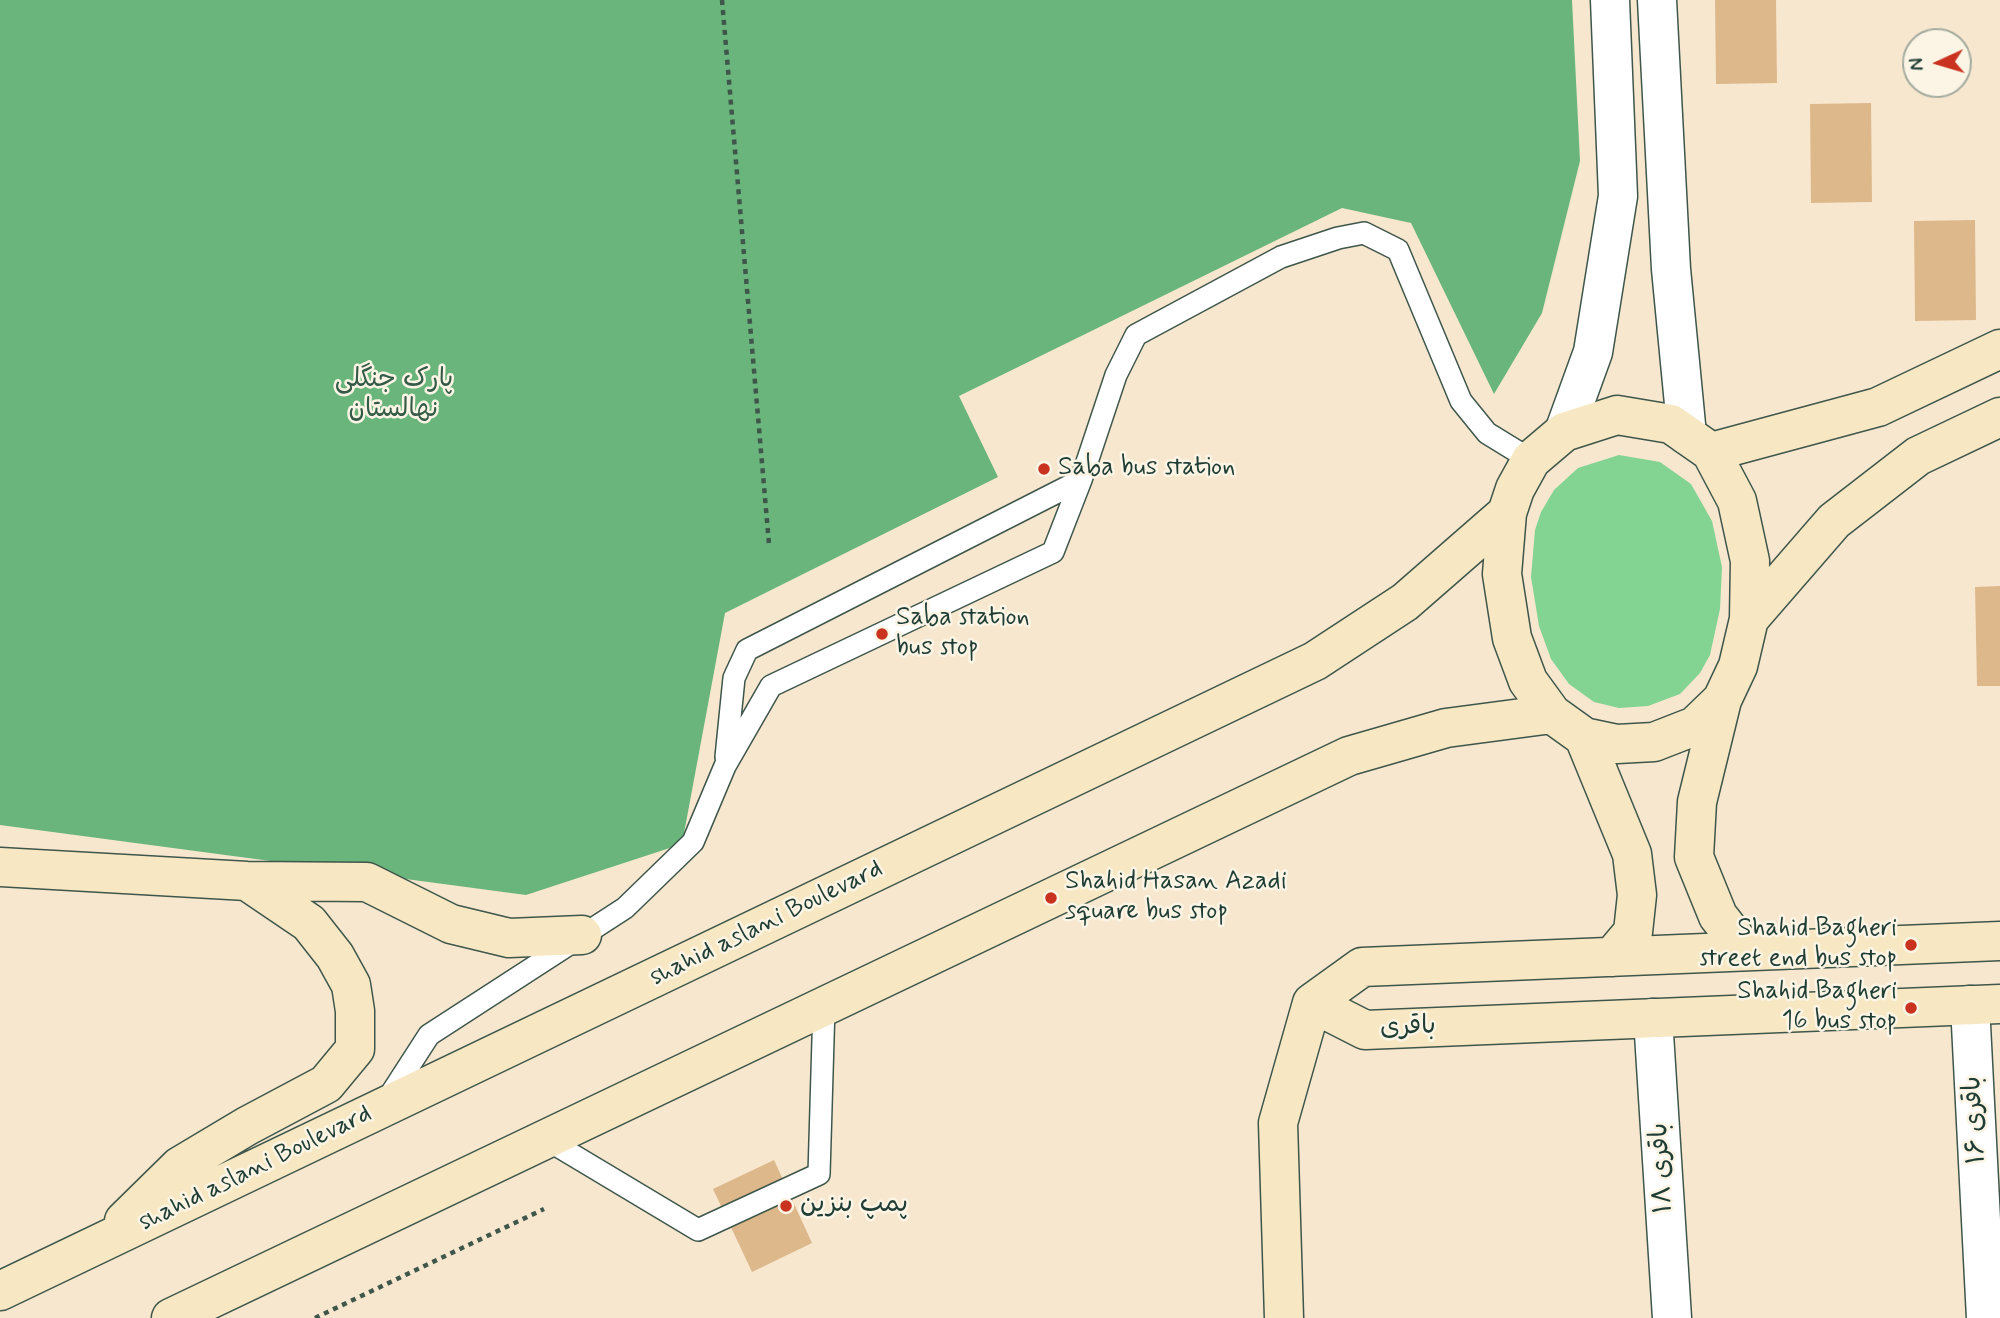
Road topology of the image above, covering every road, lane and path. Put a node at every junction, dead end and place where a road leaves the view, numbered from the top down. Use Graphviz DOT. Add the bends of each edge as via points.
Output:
graph roads {
  1 [pos="722,0"];
  2 [pos="1609,0"];
  3 [pos="1657,0"];
  4 [pos="2000,349"];
  5 [pos="2000,417"];
  6 [pos="1564,432"];
  7 [pos="1699,444"];
  8 [pos="1531,460"];
  9 [pos="1081,480"];
  10 [pos="1507,513"];
  11 [pos="769,544"];
  12 [pos="1749,619"];
  13 [pos="1722,700"];
  14 [pos="1552,714"];
  15 [pos="1584,737"];
  16 [pos="725,766"];
  17 [pos="0,867"];
  18 [pos="247,881"];
  19 [pos="582,935"];
  20 [pos="2000,941"];
  21 [pos="1756,951"];
  22 [pos="1612,957"];
  23 [pos="1312,1003"];
  24 [pos="1985,1004"];
  25 [pos="824,1006"];
  26 [pos="1653,1018"];
  27 [pos="382,1109"];
  28 [pos="545,1139"];
  29 [pos="544,1209"];
  30 [pos="102,1242"];
  31 [pos="0,1291"];
  32 [pos="171,1318"];
  33 [pos="315,1318"];
  34 [pos="1284,1318"];
  35 [pos="1672,1318"];
  36 [pos="1986,1318"];
  1 -- 11 [label="path"];
  2 -- 6 [label="street" via="1618,196 1593,352"];
  3 -- 7 [label="street" via="1671,269"];
  4 -- 7 [label="main road" via="1878,407"];
  5 -- 12 [label="main road" via="1917,456 1834,521"];
  6 -- 7 [label="main road" via="1617,415 1671,424"];
  6 -- 8 [label="main road"];
  7 -- 12 [label="main road" via="1737,501 1750,561"];
  8 -- 9 [label="lane" via="1487,433 1461,401 1398,250 1364,233 1281,257 1136,335 1116,375"];
  8 -- 10 [label="main road"];
  9 -- 16 [label="lane" via="1053,552 771,686"];
  9 -- 16 [label="lane" via="747,650 734,678"];
  10 -- 14 [label="main road" via="1502,574 1512,638 1528,681"];
  10 -- 27 [label="main road, shahid aslani Boulevard" via="1405,602 1315,661"];
  12 -- 13 [label="main road" via="1738,666"];
  13 -- 15 [label="main road" via="1695,726 1654,742 1617,744"];
  13 -- 21 [label="main road" via="1697,802 1694,856 1718,916 1740,944"];
  14 -- 15 [label="main road"];
  14 -- 25 [label="main road" via="1446,728 1349,756"];
  15 -- 22 [label="main road" via="1632,854 1637,894 1633,932"];
  16 -- 19 [label="lane" via="693,842 625,908"];
  17 -- 18 [label="main road"];
  18 -- 19 [label="main road" via="367,882 451,924 509,937"];
  18 -- 30 [label="main road" via="309,923 335,956 351,985 355,1049 326,1084 180,1166"];
  19 -- 27 [label="lane" via="429,1035"];
  20 -- 21 [label="main road"];
  21 -- 22 [label="main road"];
  22 -- 23 [label="main road" via="1362,967"];
  23 -- 26 [label="main road, باقری" via="1365,1030"];
  23 -- 34 [label="main road" via="1278,1123"];
  24 -- 26 [label="main road, باقری"];
  24 -- 36 [label="street, باقری ۱۶"];
  25 -- 28 [label="main road"];
  25 -- 28 [label="lane" via="819,1174 698,1230"];
  26 -- 35 [label="street, باقری ۱۸"];
  27 -- 30 [label="main road, shahid aslani Boulevard"];
  28 -- 32 [label="main road"];
  29 -- 33 [label="path"];
  30 -- 31 [label="main road, shahid aslani Boulevard"];
}
